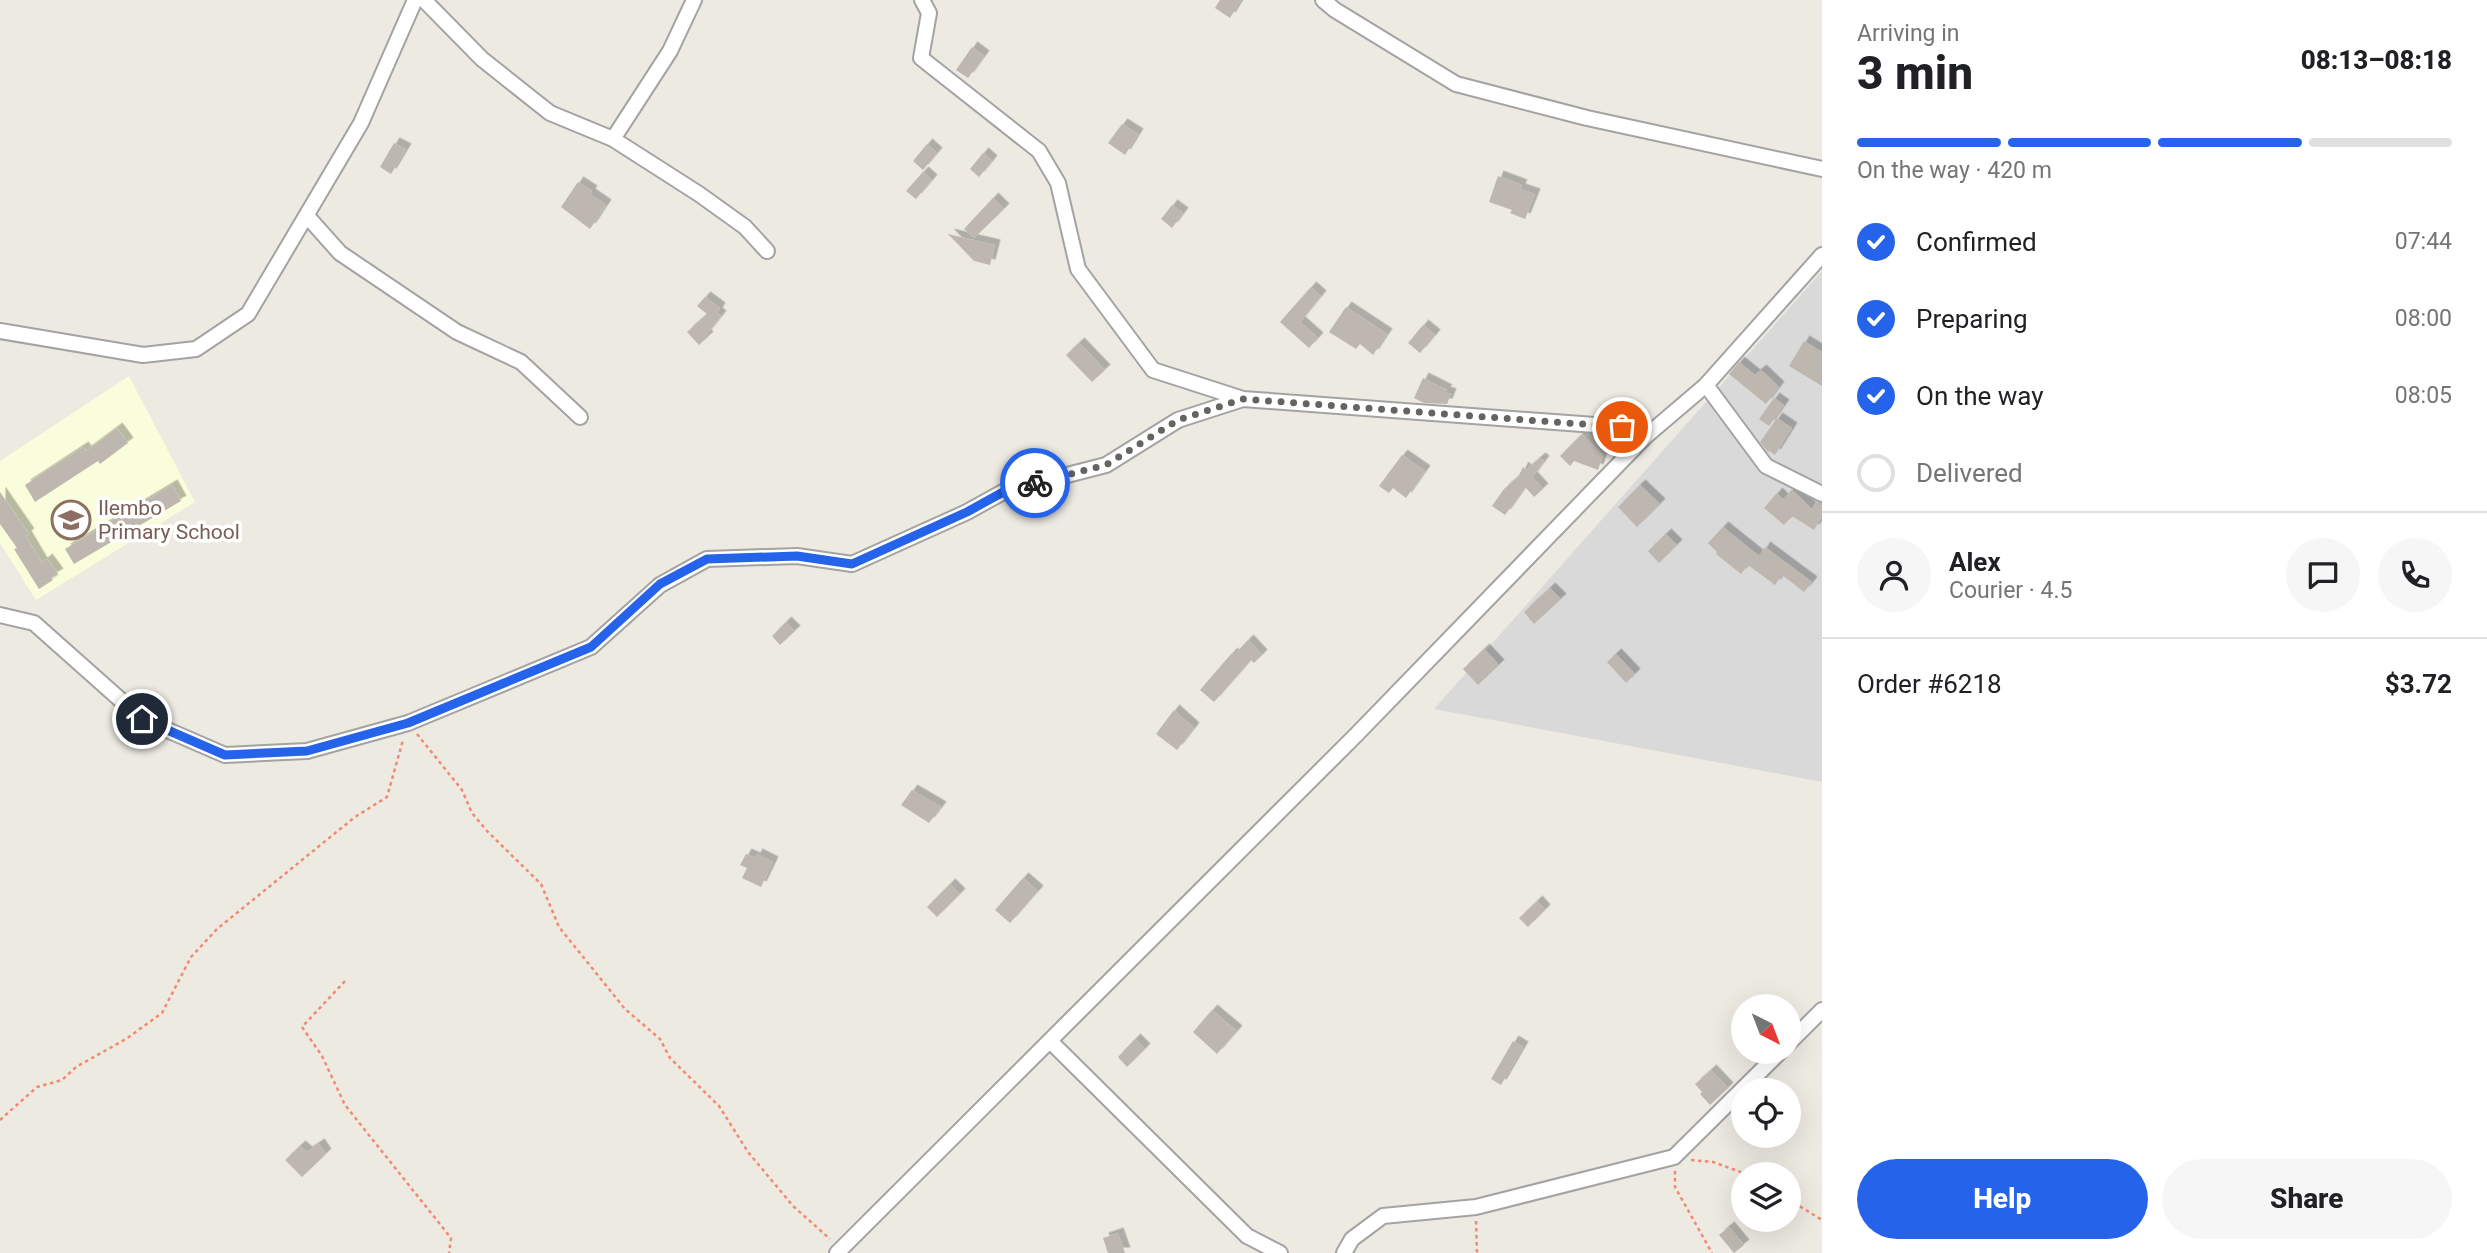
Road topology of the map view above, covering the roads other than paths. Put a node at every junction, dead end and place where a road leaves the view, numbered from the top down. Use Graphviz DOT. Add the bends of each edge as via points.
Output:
graph roads {
  1 [pos="415,0"];
  2 [pos="425,0"];
  3 [pos="694,0"];
  4 [pos="922,0"];
  5 [pos="1322,0"];
  6 [pos="613,139"];
  7 [pos="1822,169"];
  8 [pos="307,216"];
  9 [pos="767,251"];
  10 [pos="1822,255"];
  11 [pos="0,331"];
  12 [pos="1706,385"];
  13 [pos="1243,399"];
  14 [pos="580,417"];
  15 [pos="1645,437"];
  16 [pos="1822,494"];
  17 [pos="0,615"];
  18 [pos="1822,1010"];
  19 [pos="1801,1031"];
  20 [pos="1051,1042"];
  21 [pos="1768,1064"];
  22 [pos="839,1251"];
  23 [pos="1280,1253"];
  24 [pos="1344,1253"];
  1 -- 8 [label="street" via="361,123"];
  2 -- 6 [label="street" via="482,60 550,113"];
  3 -- 6 [label="street" via="670,51"];
  4 -- 13 [label="street" via="929,13 921,58 1039,151 1058,183 1078,269 1153,370"];
  5 -- 7 [label="street" via="1456,84"];
  6 -- 9 [label="street" via="709,200"];
  8 -- 11 [label="street" via="248,314 196,349 142,355"];
  8 -- 14 [label="street" via="340,253 457,332 521,362"];
  10 -- 12 [label="street"];
  12 -- 15 [label="street"];
  12 -- 16 [label="street" via="1766,467"];
  13 -- 15 [label="street" via="1622,427"];
  13 -- 17 [label="street" via="1178,420 1106,465 1005,491 852,564 797,556 707,559 660,584 591,647 408,723 307,751 225,755 142,719 34,623"];
  15 -- 20 [label="street"];
  18 -- 19 [label="street"];
  20 -- 22 [label="street"];
  20 -- 23 [label="street" via="1247,1236"];
  21 -- 24 [label="street" via="1674,1157 1476,1206 1383,1216 1352,1239"];
}
